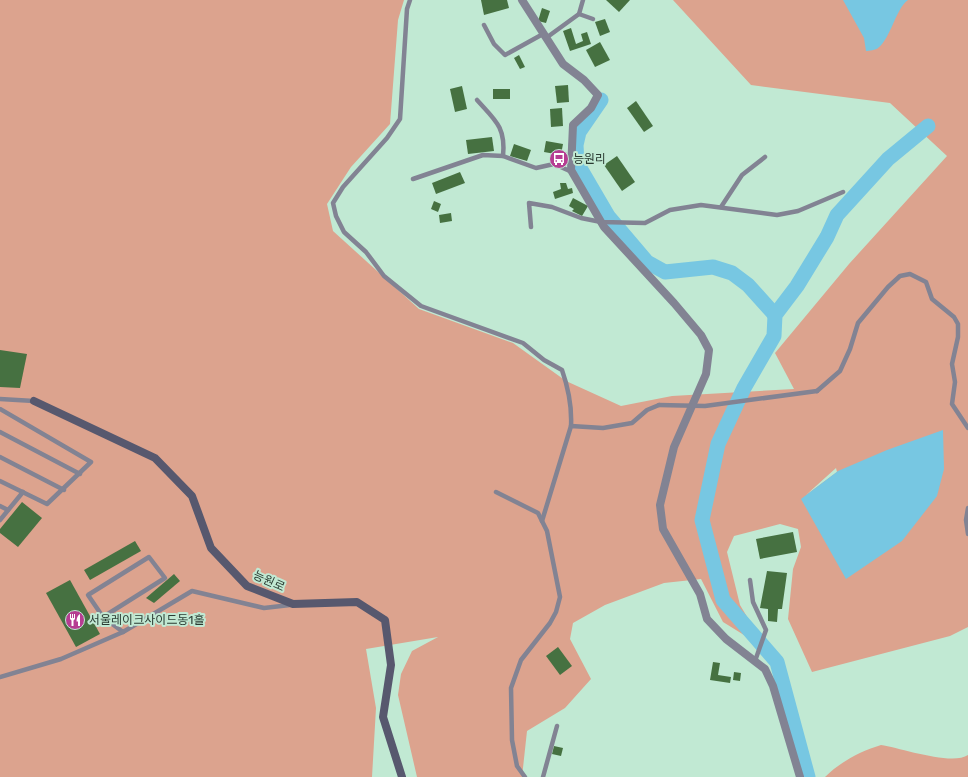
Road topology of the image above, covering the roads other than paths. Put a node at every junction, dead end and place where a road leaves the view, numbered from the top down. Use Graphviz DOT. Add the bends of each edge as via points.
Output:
graph roads {
  1 [pos="410,0"];
  2 [pos="522,0"];
  3 [pos="583,0"];
  4 [pos="579,14"];
  5 [pos="593,19"];
  6 [pos="484,25"];
  7 [pos="544,36"];
  8 [pos="477,100"];
  9 [pos="503,156"];
  10 [pos="765,157"];
  11 [pos="572,172"];
  12 [pos="414,179"];
  13 [pos="843,192"];
  14 [pos="721,207"];
  15 [pos="601,222"];
  16 [pos="531,227"];
  17 [pos="0,399"];
  18 [pos="34,401"];
  19 [pos="0,409"];
  20 [pos="571,426"];
  21 [pos="968,428"];
  22 [pos="0,432"];
  23 [pos="0,458"];
  24 [pos="80,474"];
  25 [pos="0,481"];
  26 [pos="64,490"];
  27 [pos="23,492"];
  28 [pos="496,492"];
  29 [pos="0,506"];
  30 [pos="968,508"];
  31 [pos="8,510"];
  32 [pos="0,520"];
  33 [pos="542,521"];
  34 [pos="968,534"];
  35 [pos="750,580"];
  36 [pos="293,604"];
  37 [pos="103,617"];
  38 [pos="123,632"];
  39 [pos="756,660"];
  40 [pos="0,677"];
  41 [pos="557,726"];
  42 [pos="402,777"];
  43 [pos="525,777"];
  44 [pos="543,777"];
  45 [pos="800,777"];
  1 -- 20 [label="lane" via="407,9 400,119 332,203 336,216 344,232 366,252 384,276 421,306 523,344 562,370 570,395"];
  2 -- 7 [label="street"];
  3 -- 4 [label="lane"];
  4 -- 5 [label="lane"];
  4 -- 7 [label="lane"];
  6 -- 7 [label="lane" via="494,44 505,55"];
  7 -- 11 [label="street" via="563,64 598,95 591,108 573,125"];
  8 -- 9 [label="lane" via="500,125 504,136"];
  9 -- 11 [label="lane" via="536,168 554,164"];
  9 -- 12 [label="lane" via="483,155"];
  10 -- 14 [label="lane" via="742,175"];
  11 -- 15 [label="street"];
  13 -- 14 [label="lane" via="798,211 777,215"];
  14 -- 15 [label="lane" via="701,205 670,210 646,223"];
  15 -- 16 [label="lane" via="581,218 552,207 529,203"];
  15 -- 39 [label="street" via="701,335 709,350 706,374 674,447 660,505 663,529 700,594 708,620 726,639"];
  17 -- 18 [label="lane"];
  18 -- 36 [label="street, 능원로" via="155,458 192,496 211,548 247,586"];
  19 -- 24 [label="lane" via="91,462"];
  20 -- 21 [label="lane, bridge" via="604,428 632,423 647,410 659,405 705,406 817,391 840,371 858,323 888,287 900,276 910,274 926,282 932,299 954,317 958,324 952,364 955,382 952,404"];
  20 -- 33 [label="lane"];
  22 -- 24 [label="lane"];
  23 -- 26 [label="lane"];
  24 -- 26 [label="lane"];
  25 -- 27 [label="lane"];
  26 -- 27 [label="lane" via="47,504"];
  27 -- 31 [label="lane"];
  28 -- 33 [label="lane" via="538,513"];
  29 -- 31 [label="lane"];
  30 -- 34 [label="lane"];
  31 -- 32 [label="lane"];
  33 -- 43 [label="lane" via="547,531 560,597 550,623 521,660 511,688 512,740 517,766"];
  35 -- 39 [label="lane" via="753,602 766,630"];
  36 -- 38 [label="lane" via="264,608 192,591"];
  36 -- 42 [label="street, 능원로" via="357,602 385,620 391,665 383,717"];
  37 -- 37 [label="lane" via="165,578 149,557 88,595"];
  37 -- 38 [label="lane"];
  38 -- 40 [label="lane" via="61,659"];
  39 -- 45 [label="street" via="765,669 773,686"];
  41 -- 44 [label="lane"];
}
